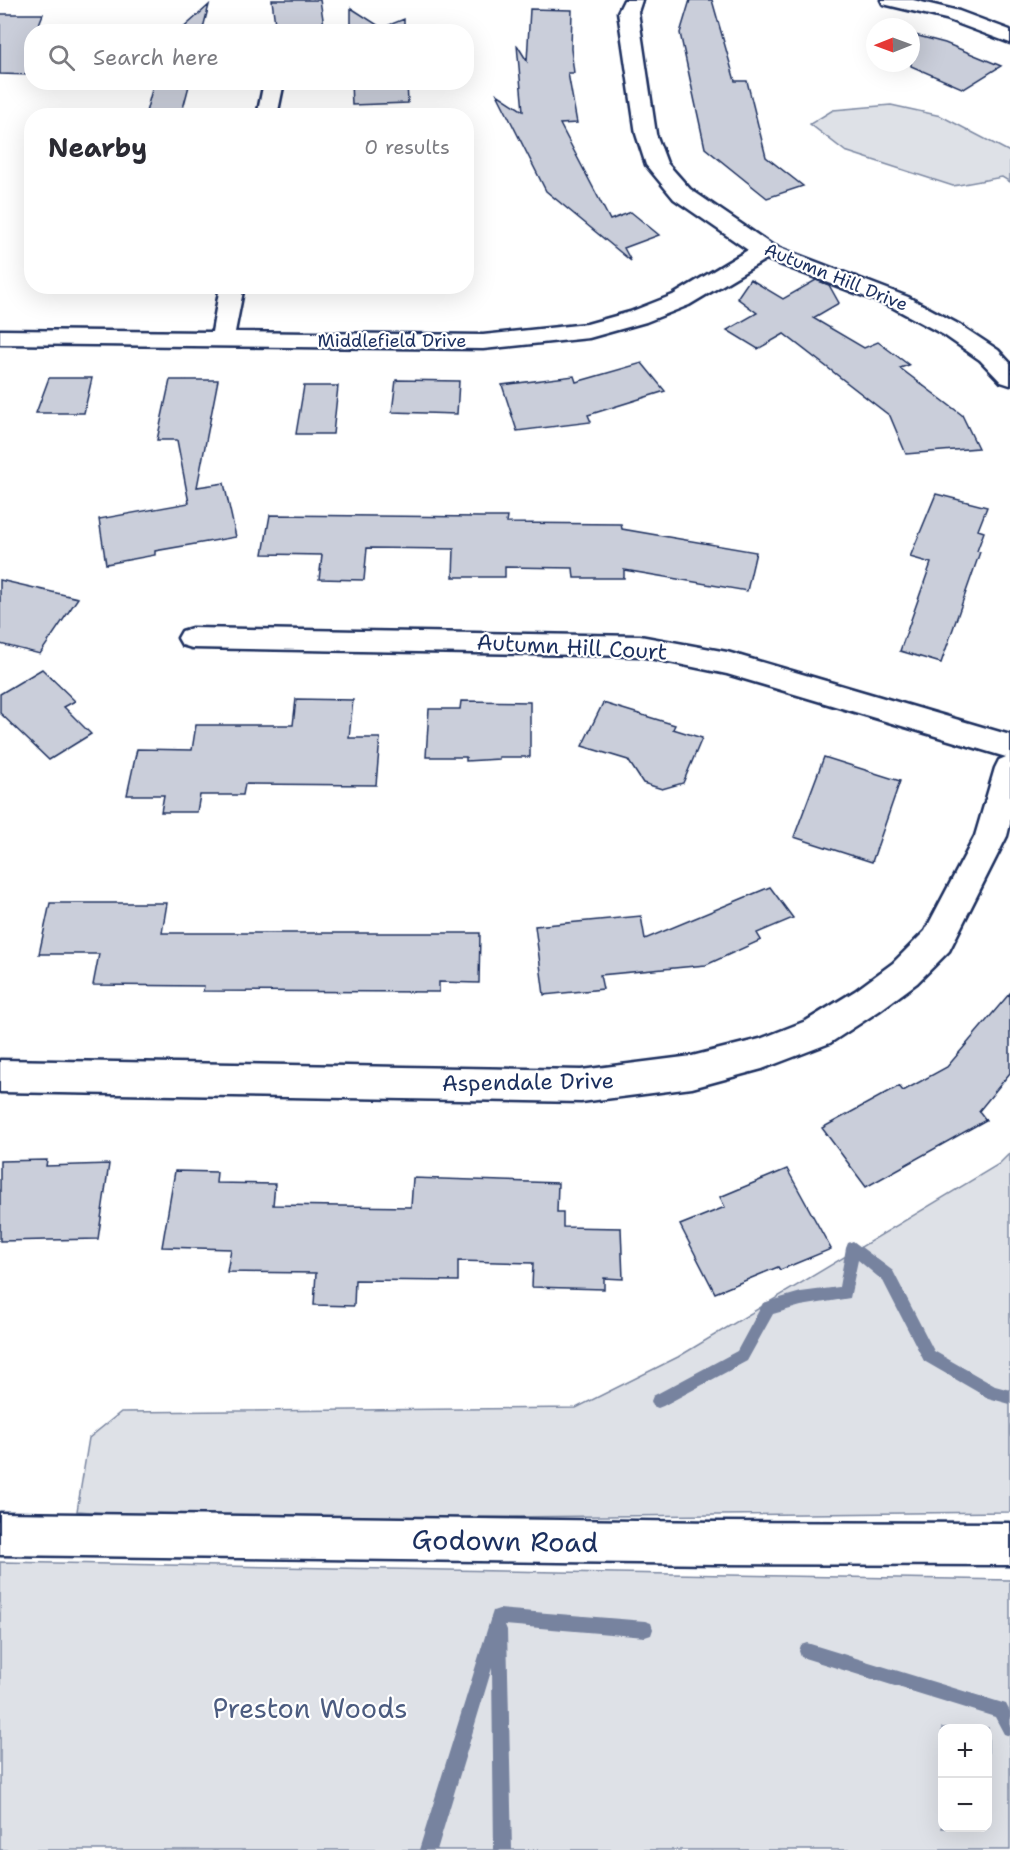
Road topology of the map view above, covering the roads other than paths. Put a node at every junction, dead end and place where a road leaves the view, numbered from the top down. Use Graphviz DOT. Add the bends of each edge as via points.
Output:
graph roads {
  1 [pos="633,0"];
  2 [pos="890,0"];
  3 [pos="1010,37"];
  4 [pos="272,90"];
  5 [pos="269,108"];
  6 [pos="764,250"];
  7 [pos="231,294"];
  8 [pos="0,337"];
  9 [pos="222,340"];
  10 [pos="1010,377"];
  11 [pos="192,638"];
  12 [pos="1010,747"];
  13 [pos="1010,768"];
  14 [pos="0,1076"];
  15 [pos="0,1534"];
  16 [pos="1010,1544"];
  1 -- 6 [label="street, Autumn Hill Drive" via="628,12 633,55 646,134 657,165 682,194"];
  2 -- 3 [label="street" via="951,15"];
  4 -- 5 [label="street"];
  6 -- 9 [label="street, Middlefield Drive" via="681,300 589,331 483,342"];
  6 -- 10 [label="street, Autumn Hill Drive" via="900,302 989,355"];
  7 -- 9 [label="street"];
  8 -- 9 [label="street, Middlefield Drive"];
  11 -- 12 [label="street, Autumn Hill Court" via="640,646 727,663"];
  13 -- 14 [label="street, Aspendale Drive" via="991,836 936,941 905,973 867,1001 818,1032 762,1054 692,1072 581,1086"];
  15 -- 16 [label="street, Godown Road"];
}
